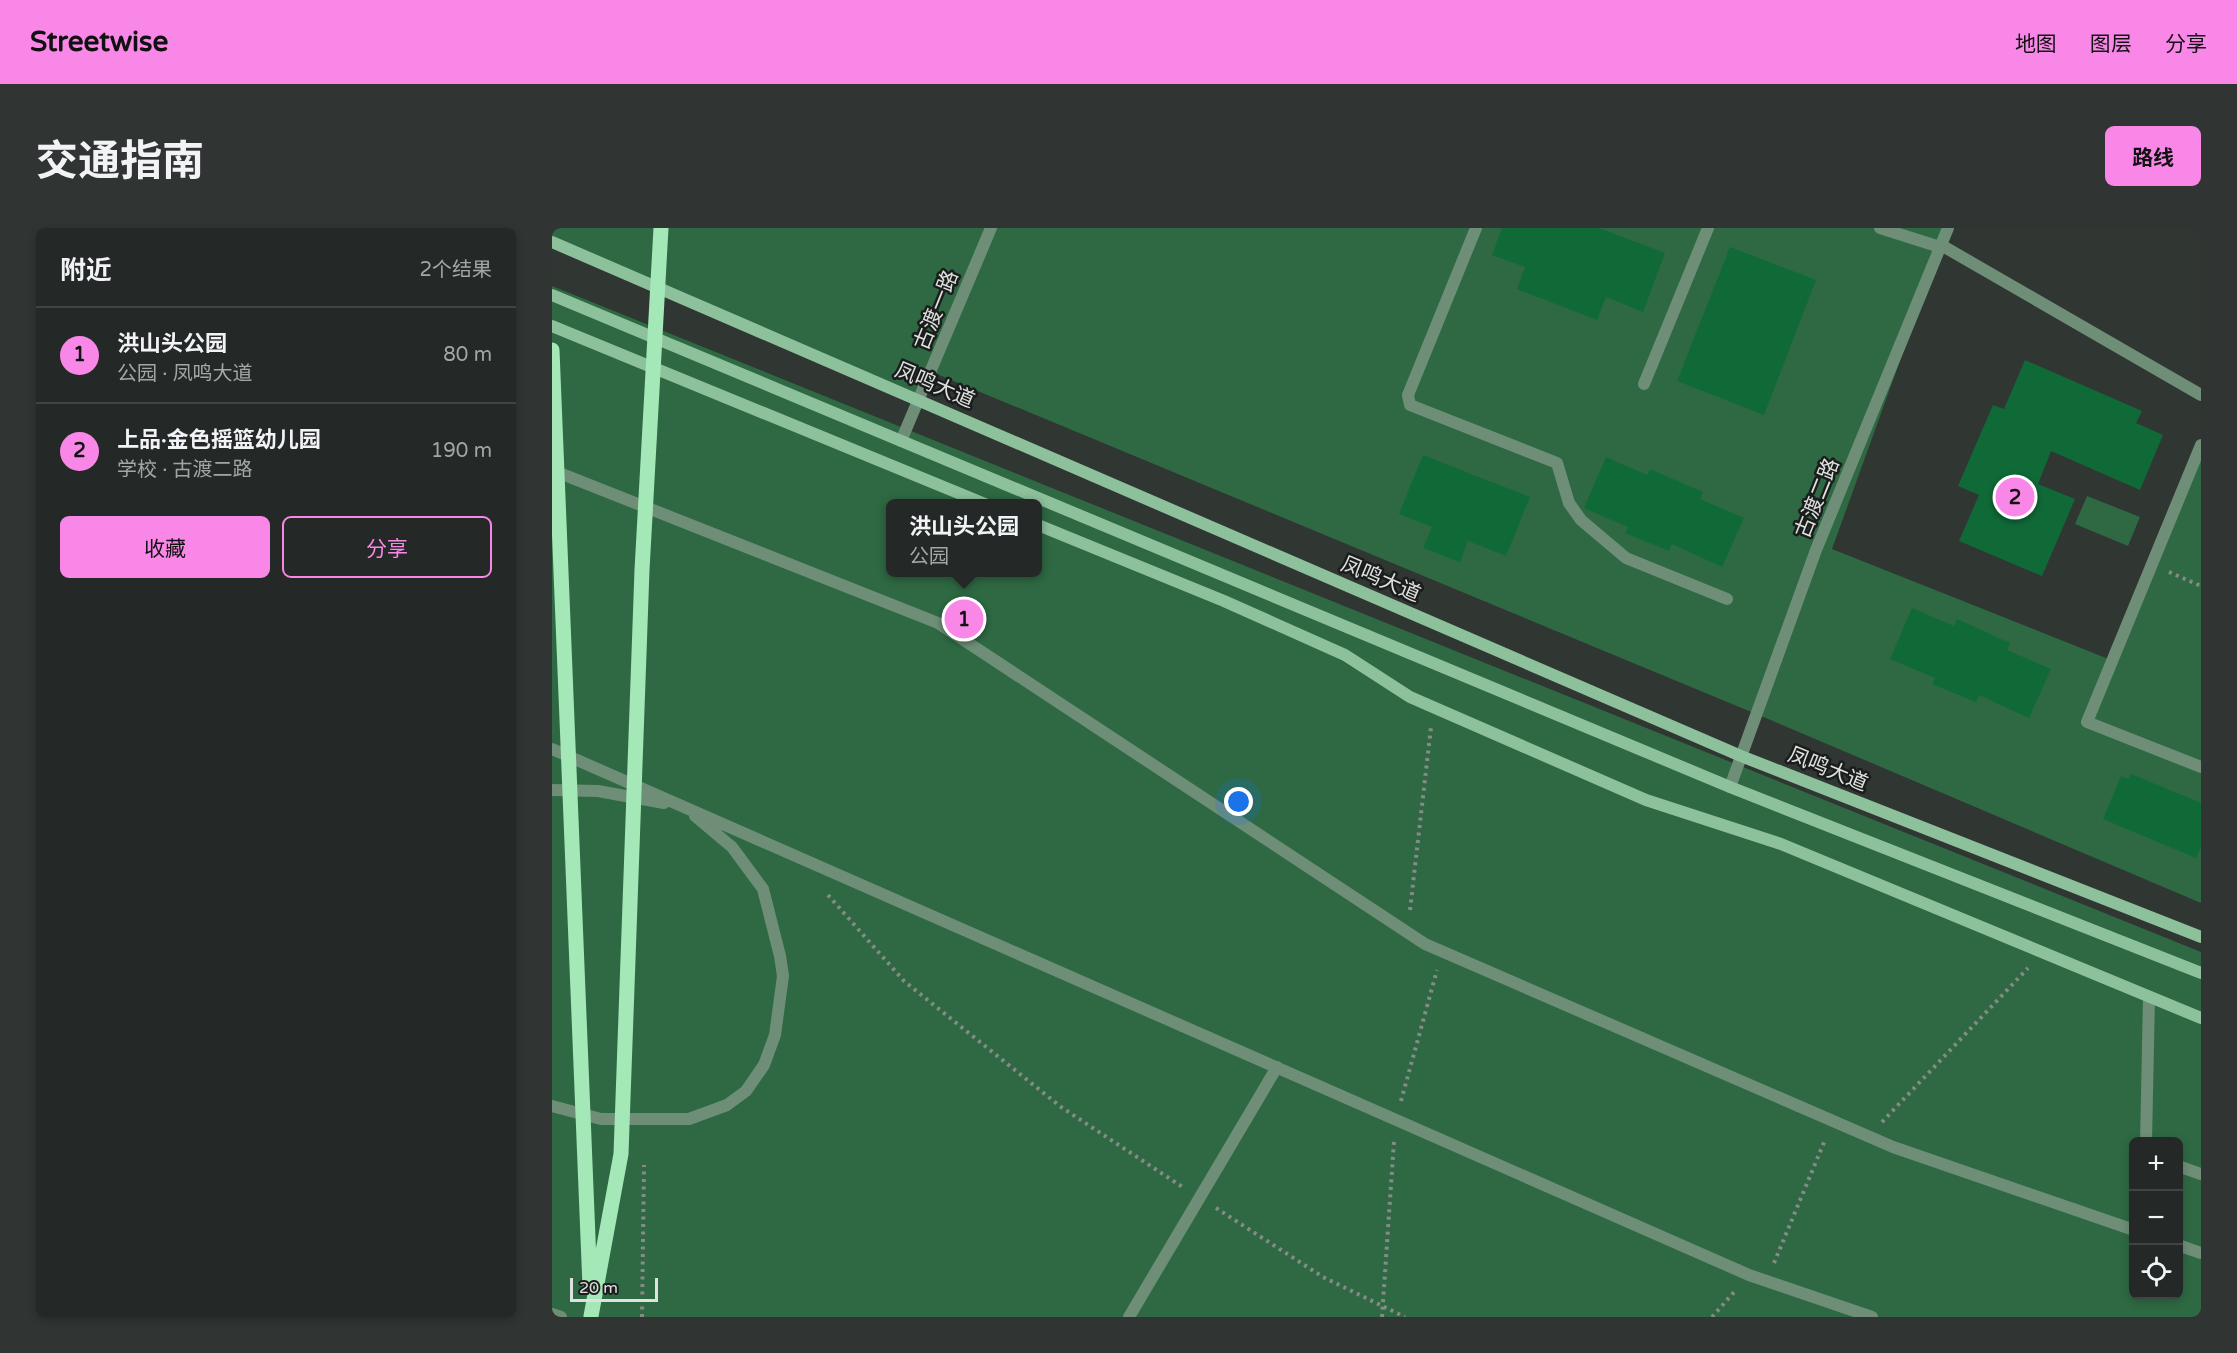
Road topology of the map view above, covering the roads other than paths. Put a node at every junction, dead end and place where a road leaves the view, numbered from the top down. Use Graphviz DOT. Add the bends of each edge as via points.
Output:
graph roads {
  1 [pos="661,228"];
  2 [pos="991,228"];
  3 [pos="1476,228"];
  4 [pos="1708,228"];
  5 [pos="1880,228"];
  6 [pos="1948,228"];
  7 [pos="552,242"];
  8 [pos="1941,246"];
  9 [pos="552,295"];
  10 [pos="552,326"];
  11 [pos="552,350"];
  12 [pos="1644,384"];
  13 [pos="2201,395"];
  14 [pos="920,400"];
  15 [pos="901,441"];
  16 [pos="2201,446"];
  17 [pos="552,470"];
  18 [pos="973,499"];
  19 [pos="1040,499"];
  20 [pos="1042,500"];
  21 [pos="1042,527"];
  22 [pos="1726,599"];
  23 [pos="552,749"];
  24 [pos="1741,756"];
  25 [pos="2201,767"];
  26 [pos="1730,787"];
  27 [pos="552,790"];
  28 [pos="685,807"];
  29 [pos="2201,938"];
  30 [pos="2201,973"];
  31 [pos="2149,997"];
  32 [pos="2201,1018"];
  33 [pos="1277,1067"];
  34 [pos="552,1106"];
  35 [pos="2146,1137"];
  36 [pos="2183,1168"];
  37 [pos="2201,1174"];
  38 [pos="2129,1229"];
  39 [pos="2183,1247"];
  40 [pos="2201,1253"];
  41 [pos="552,1314"];
  42 [pos="591,1316"];
  43 [pos="561,1317"];
  44 [pos="1129,1317"];
  45 [pos="1872,1317"];
  1 -- 42 [label="main road, bridge" via="642,570 621,1154"];
  2 -- 14 [label="street, 古渡一路"];
  3 -- 22 [label="street" via="1408,395 1410,405 1557,463 1569,503 1581,520 1626,558"];
  4 -- 12 [label="street"];
  5 -- 8 [label="street"];
  6 -- 8 [label="street, 古渡二路"];
  7 -- 14 [label="main road, 凤鸣大道"];
  8 -- 13 [label="street"];
  8 -- 24 [label="street, 古渡二路" via="1816,550"];
  9 -- 15 [label="main road"];
  10 -- 18 [label="main road"];
  11 -- 42 [label="main road, bridge"];
  14 -- 15 [label="street, 古渡一路"];
  14 -- 24 [label="main road, 凤鸣大道"];
  15 -- 19 [label="main road"];
  16 -- 25 [label="street" via="2087,722"];
  17 -- 38 [label="street" via="938,624 1408,933 1442,951 1868,1136"];
  20 -- 26 [label="main road"];
  21 -- 31 [label="main road" via="1346,655 1410,697 1646,800 1781,844"];
  23 -- 28 [label="street"];
  24 -- 26 [label="street, 古渡二路"];
  24 -- 29 [label="main road, 凤鸣大道"];
  26 -- 30 [label="main road"];
  27 -- 28 [label="street" via="598,791"];
  28 -- 33 [label="street"];
  28 -- 34 [label="street" via="732,848 763,889 783,976 774,1035 764,1065 746,1091 727,1105 689,1119 601,1119"];
  31 -- 32 [label="main road"];
  31 -- 35 [label="street"];
  33 -- 44 [label="street"];
  33 -- 45 [label="street" via="1749,1275"];
  36 -- 37 [label="street"];
  39 -- 40 [label="street"];
  41 -- 43 [label="street"];
}
